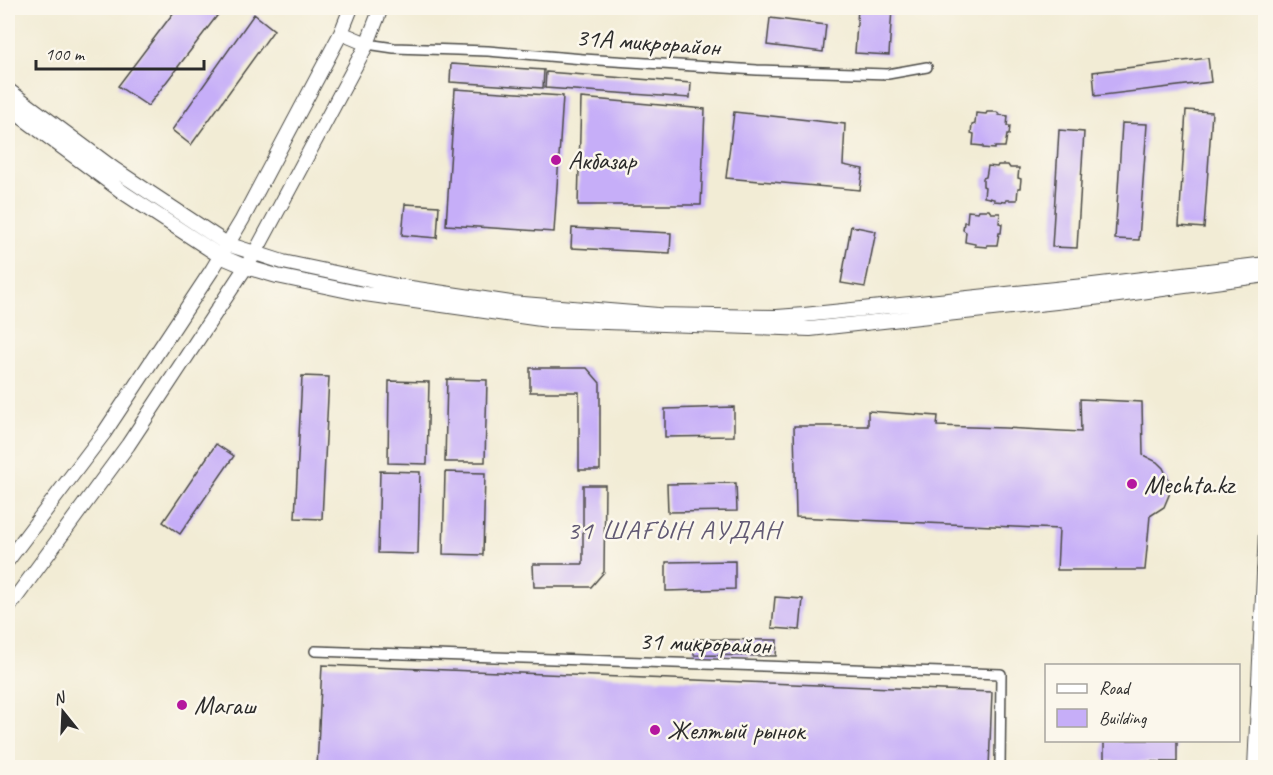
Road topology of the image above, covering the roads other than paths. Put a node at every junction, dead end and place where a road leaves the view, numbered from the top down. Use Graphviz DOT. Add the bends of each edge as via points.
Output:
graph roads {
  1 [pos="351,8"];
  2 [pos="381,8"];
  3 [pos="341,33"];
  4 [pos="367,44"];
  5 [pos="927,67"];
  6 [pos="8,90"];
  7 [pos="8,107"];
  8 [pos="224,250"];
  9 [pos="255,253"];
  10 [pos="1266,264"];
  11 [pos="246,267"];
  12 [pos="1266,275"];
  13 [pos="1266,531"];
  14 [pos="8,560"];
  15 [pos="8,608"];
  16 [pos="315,651"];
  17 [pos="1000,768"];
  18 [pos="1255,768"];
  1 -- 3 [label="street"];
  2 -- 4 [label="street"];
  3 -- 4 [label="street"];
  3 -- 8 [label="street"];
  4 -- 5 [label="street, 31А микрорайон" via="758,70 888,74"];
  4 -- 9 [label="street"];
  6 -- 8 [label="street"];
  7 -- 8 [label="street" via="124,193"];
  8 -- 9 [label="street"];
  8 -- 11 [label="street"];
  8 -- 14 [label="street" via="104,432"];
  9 -- 10 [label="street" via="397,286 512,303 658,315 777,317"];
  9 -- 11 [label="street"];
  11 -- 12 [label="street" via="358,293 548,320 810,329"];
  11 -- 15 [label="street" via="128,445"];
  13 -- 18 [label="street"];
  16 -- 17 [label="street, 31 микрорайон" via="1001,674"];
}
